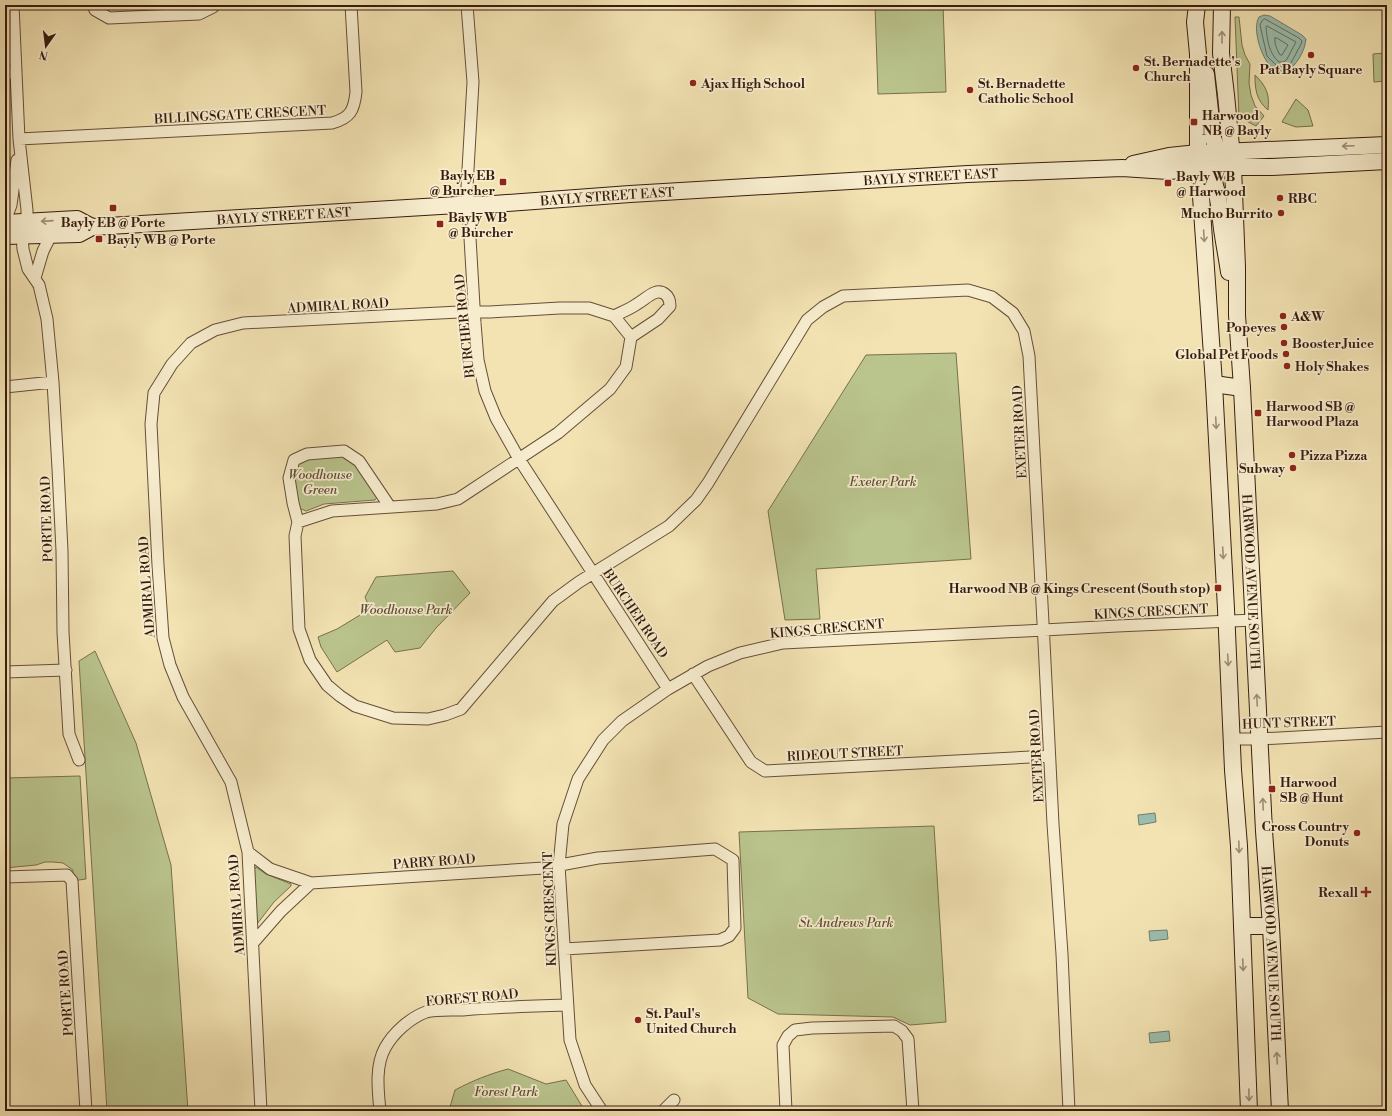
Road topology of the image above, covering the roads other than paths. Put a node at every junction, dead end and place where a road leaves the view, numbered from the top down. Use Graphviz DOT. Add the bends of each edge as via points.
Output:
graph roads {
  1 [pos="13,5"];
  2 [pos="93,5"];
  3 [pos="214,5"];
  4 [pos="351,5"];
  5 [pos="467,5"];
  6 [pos="1197,5"];
  7 [pos="1222,5"];
  8 [pos="1198,54"];
  9 [pos="10,73"];
  10 [pos="19,140"];
  11 [pos="1387,145"];
  12 [pos="1224,152"];
  13 [pos="1198,153"];
  14 [pos="1387,161"];
  15 [pos="1232,167"];
  16 [pos="1122,168"];
  17 [pos="1204,169"];
  18 [pos="468,205"];
  19 [pos="5,222"];
  20 [pos="92,227"];
  21 [pos="24,228"];
  22 [pos="51,235"];
  23 [pos="5,236"];
  24 [pos="35,278"];
  25 [pos="474,312"];
  26 [pos="1237,315"];
  27 [pos="614,316"];
  28 [pos="631,337"];
  29 [pos="53,382"];
  30 [pos="1214,384"];
  31 [pos="5,387"];
  32 [pos="1242,388"];
  33 [pos="519,459"];
  34 [pos="390,507"];
  35 [pos="298,522"];
  36 [pos="593,574"];
  37 [pos="1254,620"];
  38 [pos="1226,621"];
  39 [pos="1044,630"];
  40 [pos="66,670"];
  41 [pos="5,672"];
  42 [pos="693,674"];
  43 [pos="668,689"];
  44 [pos="1387,732"];
  45 [pos="1233,739"];
  46 [pos="1260,739"];
  47 [pos="1049,756"];
  48 [pos="79,760"];
  49 [pos="248,852"];
  50 [pos="559,865"];
  51 [pos="5,877"];
  52 [pos="311,883"];
  53 [pos="1242,926"];
  54 [pos="1271,926"];
  55 [pos="253,943"];
  56 [pos="564,949"];
  57 [pos="567,1005"];
  58 [pos="674,1100"];
  59 [pos="86,1111"];
  60 [pos="261,1111"];
  61 [pos="380,1111"];
  62 [pos="602,1111"];
  63 [pos="662,1111"];
  64 [pos="786,1111"];
  65 [pos="913,1111"];
  66 [pos="1069,1111"];
  67 [pos="1249,1111"];
  68 [pos="1280,1111"];
  1 -- 9 [label="street"];
  2 -- 3 [label="street" via="109,18 199,14"];
  4 -- 10 [label="street, BILLINGSGATE CRESCENT" via="356,92 355,104 350,114 342,120 325,124"];
  5 -- 18 [label="street, BURCHER ROAD" via="472,82"];
  6 -- 8 [label="main road, HARWOOD AVENUE SOUTH" via="1195,22"];
  12 -- 7 [label="main road, one-way" via="1230,137 1222,53"];
  8 -- 12 [label="main road" via="1206,74 1214,138"];
  8 -- 13 [label="main road, HARWOOD AVENUE SOUTH"];
  9 -- 10 [label="street"];
  10 -- 19 [label="street" via="11,205"];
  10 -- 21 [label="street, PORTE ROAD" via="27,210"];
  11 -- 12 [label="main road, BAYLY STREET EAST, one-way"];
  12 -- 13 [label="main road, BAYLY STREET EAST"];
  12 -- 15 [label="main road" via="1224,162"];
  13 -- 16 [label="main road, BAYLY STREET EAST" via="1142,161"];
  13 -- 17 [label="main road, HARWOOD AVENUE SOUTH"];
  14 -- 15 [label="main road, BAYLY STREET EAST"];
  15 -- 17 [label="main road, BAYLY STREET EAST"];
  15 -- 26 [label="main road, HARWOOD AVENUE SOUTH"];
  16 -- 17 [label="main road, BAYLY STREET EAST" via="1168,171"];
  16 -- 18 [label="main road, BAYLY STREET EAST" via="968,174"];
  17 -- 26 [label="main road" via="1217,188"];
  17 -- 30 [label="main road, HARWOOD AVENUE SOUTH, one-way"];
  18 -- 20 [label="main road, BAYLY STREET EAST"];
  18 -- 25 [label="street, BURCHER ROAD"];
  19 -- 21 [label="main road, BAYLY STREET EAST"];
  20 -- 21 [label="main road, BAYLY STREET EAST, one-way" via="77,219"];
  20 -- 22 [label="main road, BAYLY STREET EAST" via="79,234"];
  21 -- 22 [label="main road, BAYLY STREET EAST"];
  21 -- 23 [label="main road, BAYLY STREET EAST"];
  21 -- 24 [label="street, PORTE ROAD" via="23,249 28,269"];
  22 -- 24 [label="street"];
  24 -- 29 [label="street, PORTE ROAD" via="47,319"];
  25 -- 27 [label="street, ADMIRAL ROAD" via="589,308"];
  25 -- 33 [label="street, BURCHER ROAD" via="478,360 485,391 496,418"];
  25 -- 49 [label="street, ADMIRAL ROAD" via="243,323 215,330 191,344 172,364 154,394 151,424 163,638 170,665 183,697 231,782"];
  26 -- 32 [label="main road, HARWOOD AVENUE SOUTH"];
  27 -- 28 [label="street"];
  27 -- 28 [label="street" via="655,292 666,295 670,300 670,306 658,319"];
  28 -- 33 [label="street" via="626,367 610,389 558,433"];
  29 -- 31 [label="street"];
  29 -- 40 [label="street, PORTE ROAD"];
  30 -- 32 [label="main road"];
  30 -- 38 [label="main road, HARWOOD AVENUE SOUTH, one-way"];
  32 -- 37 [label="main road, HARWOOD AVENUE SOUTH"];
  33 -- 34 [label="street" via="458,499 437,504"];
  33 -- 36 [label="street, BURCHER ROAD"];
  34 -- 35 [label="street" via="332,511"];
  34 -- 35 [label="street" via="359,461 344,451 307,454 294,460 289,478"];
  35 -- 36 [label="street, EXETER ROAD" via="295,536 300,629 310,660 327,685 340,696 355,706 393,718 428,719 461,709 552,601"];
  36 -- 39 [label="street, EXETER ROAD" via="669,526 696,500 807,320 823,307 843,296 968,290 992,297 1013,313 1024,331 1029,356"];
  36 -- 43 [label="street, BURCHER ROAD"];
  37 -- 38 [label="street, KINGS CRESCENT"];
  46 -- 37 [label="main road, HARWOOD AVENUE SOUTH, one-way"];
  38 -- 39 [label="street, KINGS CRESCENT"];
  38 -- 45 [label="main road, HARWOOD AVENUE SOUTH, one-way"];
  39 -- 42 [label="street, KINGS CRESCENT" via="783,643 740,653"];
  39 -- 47 [label="street, EXETER ROAD"];
  40 -- 41 [label="street"];
  40 -- 48 [label="street, PORTE ROAD" via="69,734"];
  42 -- 43 [label="street, KINGS CRESCENT"];
  42 -- 47 [label="street, RIDEOUT STREET" via="751,762 765,772"];
  43 -- 50 [label="street, KINGS CRESCENT" via="622,720 603,740 588,762 578,779 563,824"];
  44 -- 46 [label="street, HUNT STREET"];
  45 -- 46 [label="street, HUNT STREET"];
  45 -- 53 [label="main road, HARWOOD AVENUE SOUTH, one-way"];
  54 -- 46 [label="main road, HARWOOD AVENUE SOUTH, one-way"];
  47 -- 66 [label="street, EXETER ROAD"];
  49 -- 52 [label="street, PARRY ROAD" via="270,870"];
  49 -- 55 [label="street, ADMIRAL ROAD"];
  50 -- 52 [label="street, PARRY ROAD"];
  50 -- 56 [label="street, KINGS CRESCENT"];
  50 -- 56 [label="street, PARRY ROAD" via="598,858 714,849 733,860 735,928 729,936 720,940"];
  51 -- 59 [label="street, PORTE ROAD" via="67,874 72,881"];
  52 -- 55 [label="street" via="281,911"];
  53 -- 54 [label="main road"];
  53 -- 67 [label="main road, HARWOOD AVENUE SOUTH, one-way"];
  68 -- 54 [label="main road, HARWOOD AVENUE SOUTH, one-way"];
  55 -- 60 [label="street, ADMIRAL ROAD"];
  56 -- 57 [label="street, KINGS CRESCENT"];
  57 -- 61 [label="street, FOREST ROAD" via="427,1012 413,1018 402,1026 385,1047 380,1060"];
  57 -- 62 [label="street, KINGS CRESCENT" via="573,1051 585,1085"];
  58 -- 63 [label="street"];
  64 -- 65 [label="street" via="783,1045 795,1030 894,1026 908,1039"];
}
